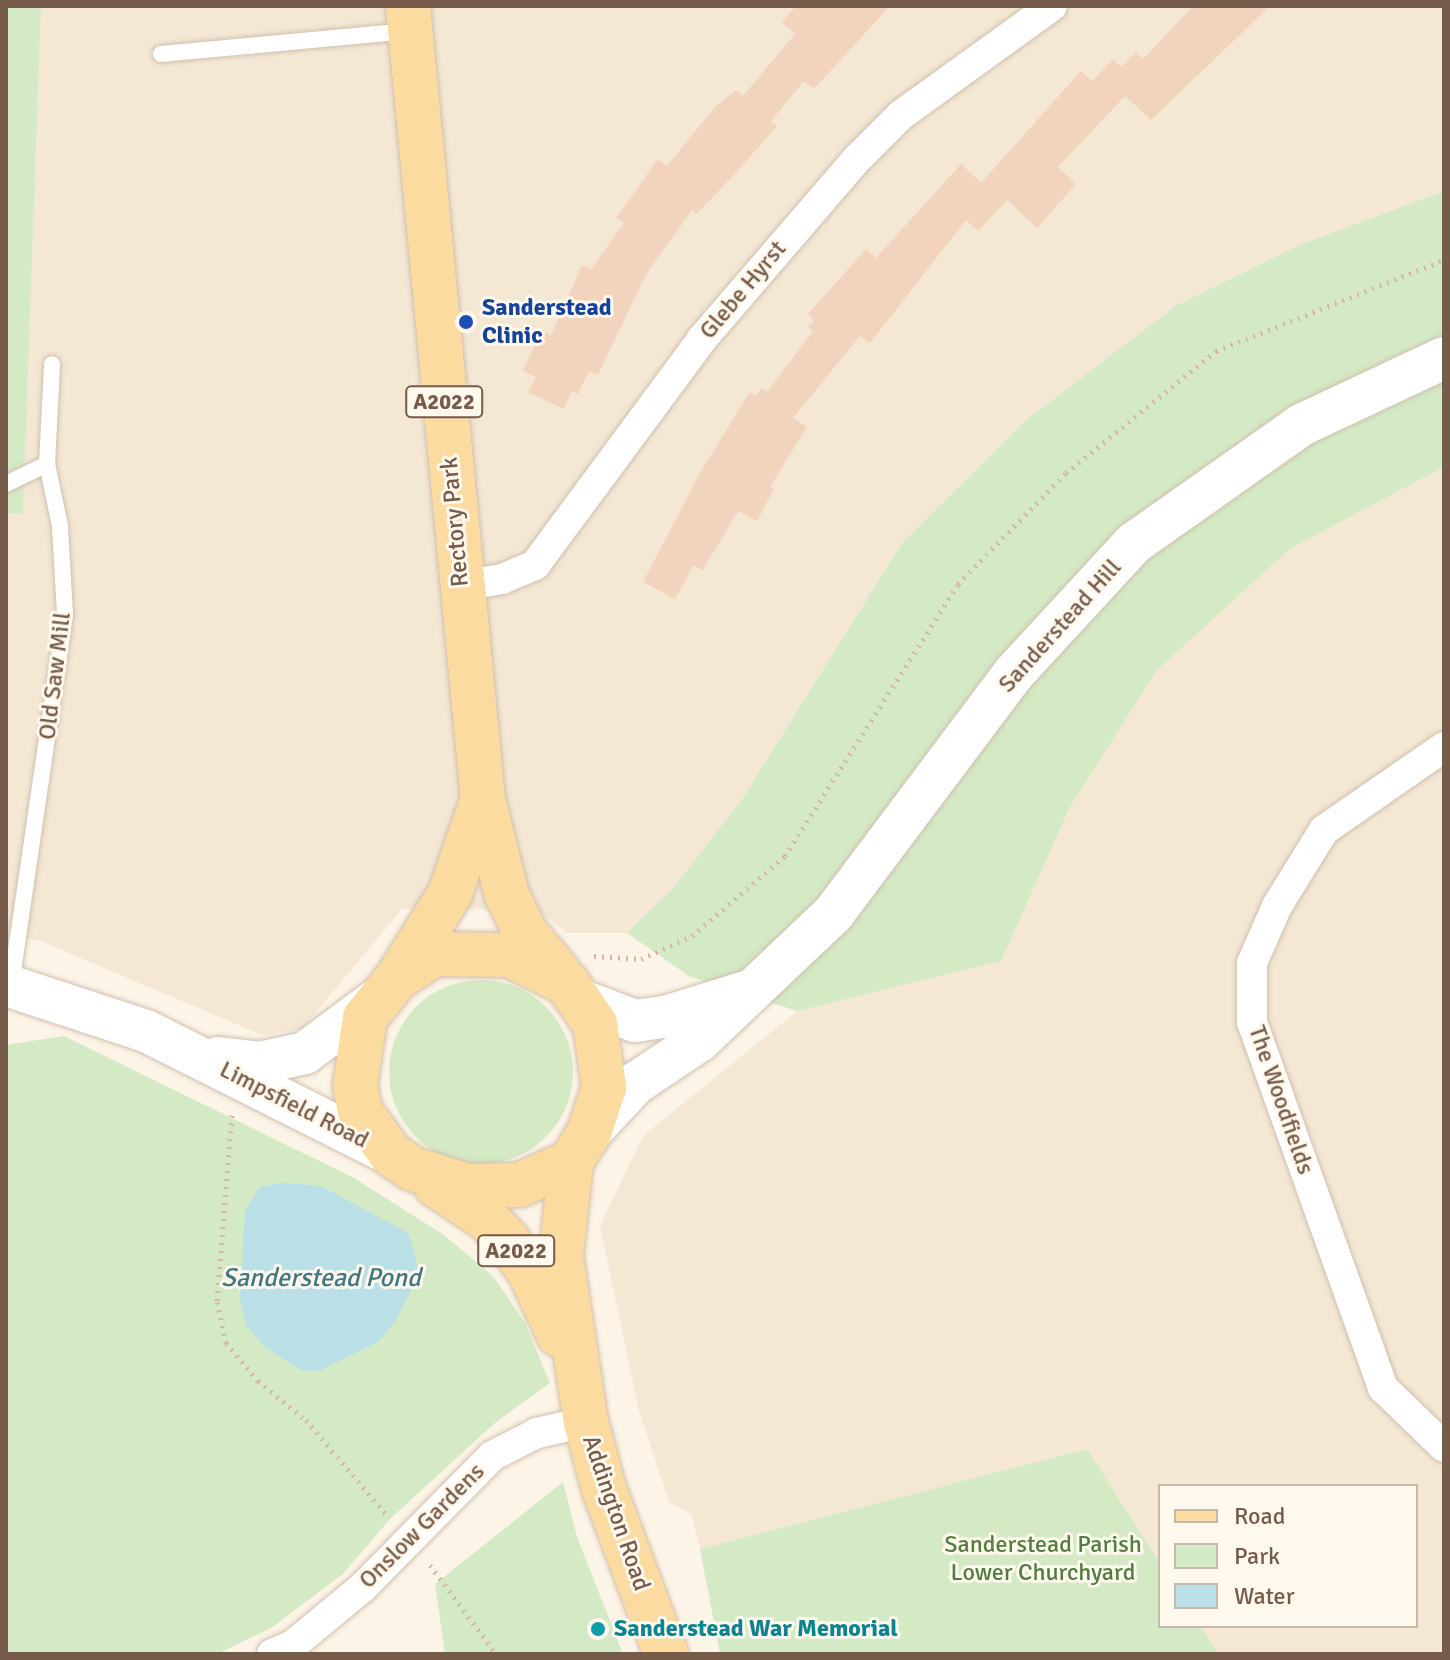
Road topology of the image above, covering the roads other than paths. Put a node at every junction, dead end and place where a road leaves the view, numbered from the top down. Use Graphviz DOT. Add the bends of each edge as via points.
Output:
graph roads {
  1 [pos="1052,6"];
  2 [pos="409,18"];
  3 [pos="161,54"];
  4 [pos="1444,358"];
  5 [pos="52,364"];
  6 [pos="47,464"];
  7 [pos="6,484"];
  8 [pos="461,586"];
  9 [pos="1444,747"];
  10 [pos="483,799"];
  11 [pos="578,980"];
  12 [pos="8,986"];
  13 [pos="388,988"];
  14 [pos="756,989"];
  15 [pos="197,1055"];
  16 [pos="580,1148"];
  17 [pos="402,1162"];
  18 [pos="575,1370"];
  19 [pos="586,1422"];
  20 [pos="1444,1447"];
  21 [pos="272,1654"];
  22 [pos="666,1654"];
  1 -- 8 [label="street, Glebe Hyrst" via="901,115 856,160 702,339 535,565 513,576"];
  2 -- 3 [label="lane"];
  2 -- 8 [label="main road, Rectory Park / A2022"];
  4 -- 14 [label="main road, Sanderstead Hill" via="1301,425 1134,543 1014,673 833,914"];
  5 -- 6 [label="lane, Old Saw Mill"];
  6 -- 7 [label="lane"];
  6 -- 12 [label="lane, Old Saw Mill" via="60,526 65,614"];
  8 -- 10 [label="main road, Rectory Park / A2022"];
  9 -- 20 [label="street, The Woodfields" via="1324,830 1277,906 1252,963 1252,1022 1383,1388"];
  10 -- 11 [label="main road, Rectory Park / A2022" via="507,895 525,932"];
  10 -- 13 [label="main road, Rectory Park / A2022" via="450,894"];
  11 -- 13 [label="main road" via="509,955 477,951 435,954"];
  11 -- 14 [label="main road, Sanderstead Hill" via="635,1021"];
  11 -- 16 [label="main road" via="604,1059 604,1087"];
  12 -- 15 [label="main road, Limpsfield Road" via="146,1031"];
  13 -- 15 [label="main road, Limpsfield Road" via="321,1046 288,1059 260,1063"];
  13 -- 17 [label="main road" via="365,1018 355,1086 360,1111"];
  14 -- 16 [label="main road, Sanderstead Hill" via="699,1041 636,1083"];
  15 -- 17 [label="main road, Limpsfield Road"];
  16 -- 17 [label="main road" via="519,1185 500,1187 468,1186"];
  16 -- 18 [label="main road, A2022" via="561,1257"];
  17 -- 18 [label="main road, A2022" via="487,1219 506,1239 530,1272"];
  18 -- 19 [label="main road, Addington Road / A2022"];
  19 -- 21 [label="street, Onslow Gardens" via="537,1433 492,1456 362,1588 293,1645"];
  19 -- 22 [label="main road, Addington Road / A2022" via="604,1489"];
}
